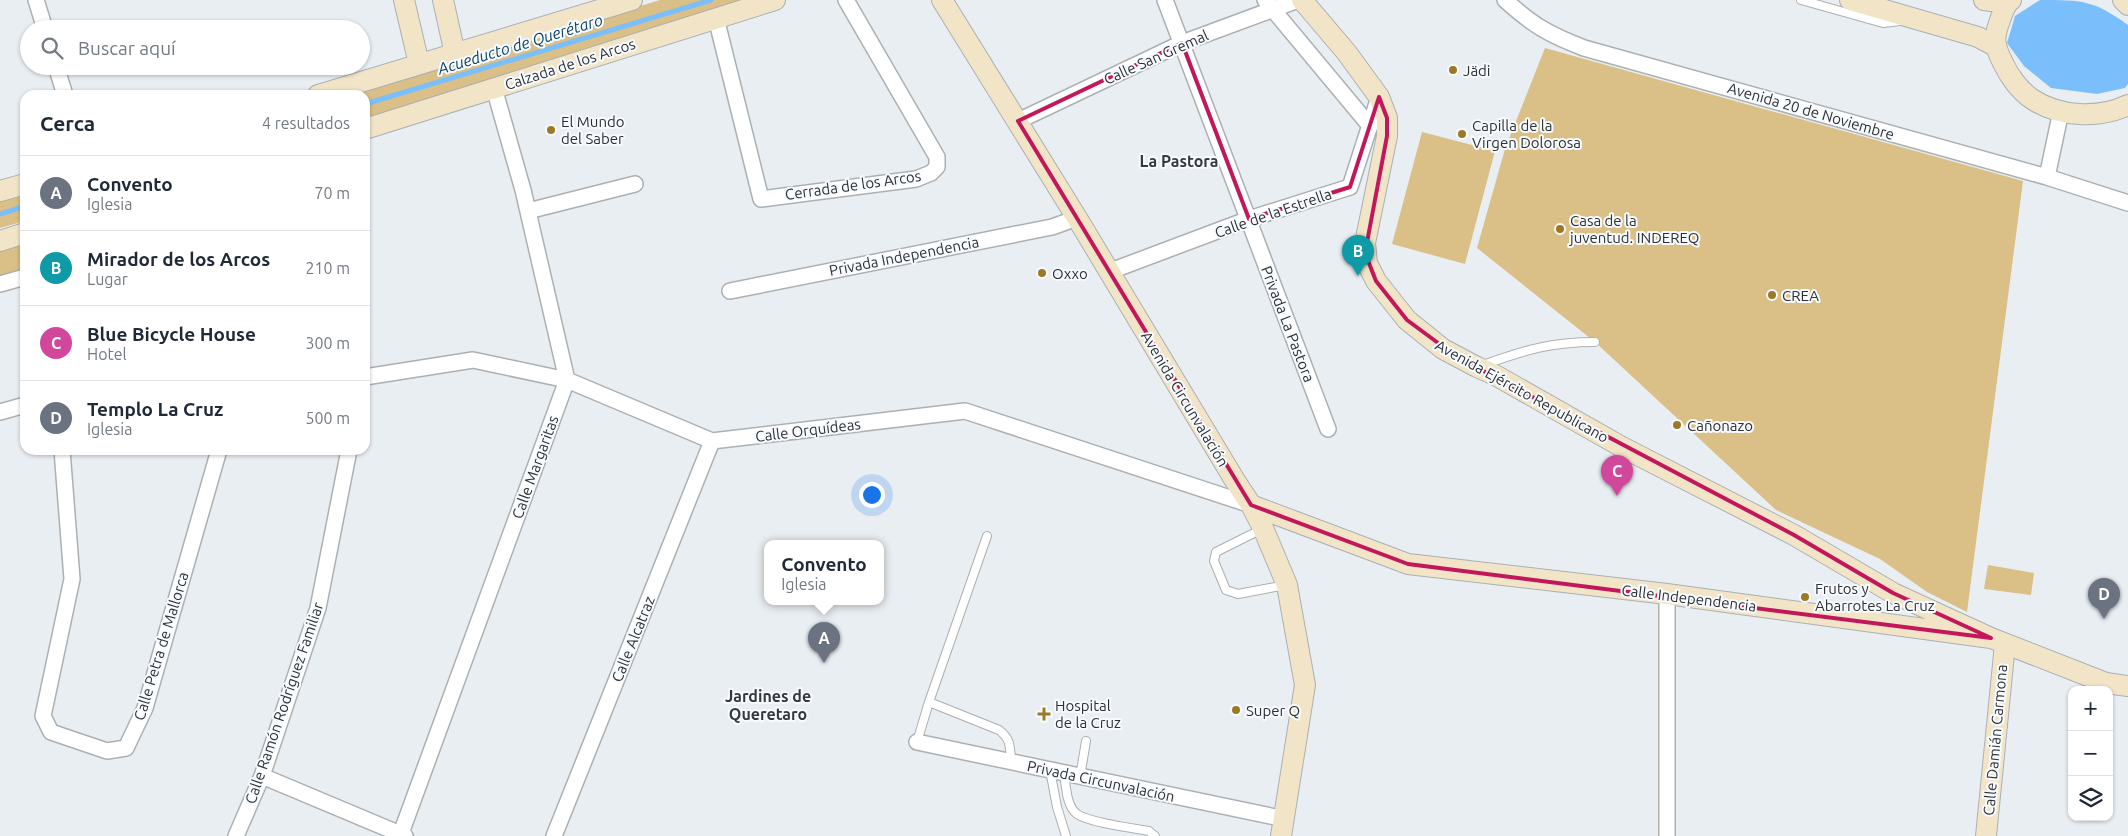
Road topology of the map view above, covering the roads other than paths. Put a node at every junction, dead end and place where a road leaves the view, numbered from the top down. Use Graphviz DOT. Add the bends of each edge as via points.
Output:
graph roads {
  1 [pos="36,0"];
  2 [pos="404,0"];
  3 [pos="443,0"];
  4 [pos="632,0"];
  5 [pos="775,0"];
  6 [pos="846,0"];
  7 [pos="942,0"];
  8 [pos="1165,0"];
  9 [pos="1300,0"];
  10 [pos="1505,0"];
  11 [pos="1801,0"];
  12 [pos="1850,0"];
  13 [pos="1984,0"];
  14 [pos="2123,0"];
  15 [pos="2009,1"];
  16 [pos="1268,4"];
  17 [pos="2128,5"];
  18 [pos="716,18"];
  19 [pos="1916,19"];
  20 [pos="42,20"];
  21 [pos="1182,43"];
  22 [pos="1995,46"];
  23 [pos="455,54"];
  24 [pos="419,64"];
  25 [pos="59,75"];
  26 [pos="494,88"];
  27 [pos="63,90"];
  28 [pos="334,90"];
  29 [pos="1379,97"];
  30 [pos="2128,105"];
  31 [pos="2061,111"];
  32 [pos="1018,122"];
  33 [pos="1370,126"];
  34 [pos="370,127"];
  35 [pos="2047,177"];
  36 [pos="635,184"];
  37 [pos="20,185"];
  38 [pos="0,191"];
  39 [pos="2128,203"];
  40 [pos="528,211"];
  41 [pos="1077,218"];
  42 [pos="1249,219"];
  43 [pos="20,234"];
  44 [pos="0,240"];
  45 [pos="1108,272"];
  46 [pos="20,278"];
  47 [pos="0,284"];
  48 [pos="730,291"];
  49 [pos="1595,342"];
  50 [pos="1477,368"];
  51 [pos="370,376"];
  52 [pos="567,380"];
  53 [pos="20,406"];
  54 [pos="0,412"];
  55 [pos="1328,429"];
  56 [pos="712,441"];
  57 [pos="62,455"];
  58 [pos="219,455"];
  59 [pos="348,455"];
  60 [pos="1251,505"];
  61 [pos="1263,528"];
  62 [pos="987,536"];
  63 [pos="1287,585"];
  64 [pos="1667,594"];
  65 [pos="1998,641"];
  66 [pos="2128,686"];
  67 [pos="929,702"];
  68 [pos="1086,741"];
  69 [pos="917,742"];
  70 [pos="1011,762"];
  71 [pos="1057,772"];
  72 [pos="262,776"];
  73 [pos="1080,777"];
  74 [pos="1283,828"];
  75 [pos="236,836"];
  76 [pos="402,836"];
  77 [pos="554,836"];
  78 [pos="1066,836"];
  79 [pos="1155,836"];
  80 [pos="1667,836"];
  81 [pos="1986,836"];
  1 -- 20 [label="street"];
  2 -- 24 [label="street"];
  3 -- 23 [label="street"];
  4 -- 23 [label="street"];
  5 -- 18 [label="street, Calzada de los Arcos"];
  6 -- 18 [label="street, Cerrada de los Arcos" via="937,158 936,168 931,173 916,179 760,199"];
  7 -- 32 [label="street, Avenida Circunvalación"];
  8 -- 21 [label="street, Privada La Pastora"];
  9 -- 16 [label="street, Calle San Gremal"];
  9 -- 29 [label="street, Avenida Ejército Republicano" via="1347,53"];
  10 -- 35 [label="street, Avenida 20 de Noviembre" via="1549,34 1584,48"];
  11 -- 19 [label="lane" via="1883,24"];
  12 -- 19 [label="street"];
  13 -- 15 [label="street"];
  14 -- 17 [label="street"];
  15 -- 22 [label="street" via="1998,25"];
  16 -- 21 [label="street, Calle San Gremal"];
  16 -- 33 [label="street"];
  18 -- 26 [label="street, Calzada de los Arcos"];
  19 -- 22 [label="street" via="1978,37"];
  21 -- 32 [label="street, Calle San Gremal"];
  21 -- 42 [label="street, Privada La Pastora"];
  22 -- 31 [label="street" via="2010,76 2032,99"];
  23 -- 24 [label="street"];
  24 -- 28 [label="street"];
  25 -- 27 [label="street"];
  26 -- 34 [label="street, Calzada de los Arcos"];
  26 -- 40 [label="street"];
  29 -- 33 [label="street, Calle de la Estrella"];
  29 -- 50 [label="street, Avenida Ejército Republicano" via="1388,118 1387,136 1365,243 1367,263 1376,281 1407,320 1443,349"];
  30 -- 31 [label="street" via="2092,115"];
  31 -- 35 [label="street"];
  32 -- 41 [label="street, Avenida Circunvalación"];
  33 -- 42 [label="street, Calle de la Estrella" via="1350,187"];
  35 -- 39 [label="street, Avenida 20 de Noviembre"];
  36 -- 40 [label="street"];
  37 -- 38 [label="street"];
  40 -- 52 [label="street"];
  41 -- 45 [label="street, Avenida Circunvalación"];
  41 -- 48 [label="street, Privada Independencia" via="1052,226"];
  42 -- 45 [label="street, Calle de la Estrella"];
  42 -- 55 [label="street, Privada La Pastora"];
  43 -- 44 [label="street"];
  45 -- 60 [label="street, Avenida Circunvalación"];
  46 -- 47 [label="street"];
  49 -- 50 [label="lane" via="1530,348"];
  50 -- 65 [label="street, Avenida Ejército Republicano" via="1794,535 1893,593"];
  51 -- 52 [label="street, Calle Orquídeas" via="473,360"];
  52 -- 56 [label="street, Calle Orquídeas"];
  52 -- 76 [label="street, Calle Margaritas"];
  53 -- 54 [label="street"];
  56 -- 60 [label="street, Calle Orquídeas" via="965,411"];
  56 -- 77 [label="street, Calle Alcatraz"];
  57 -- 58 [label="street, Calle Petra de Mallorca" via="72,579 43,716 51,732 107,751 126,748 145,708"];
  59 -- 72 [label="street, Calle Ramón Rodríguez Familiar" via="318,608"];
  60 -- 61 [label="street, Avenida Circunvalación"];
  60 -- 64 [label="street, Calle Independencia" via="1408,564"];
  61 -- 63 [label="street, Avenida Circunvalación"];
  61 -- 63 [label="lane" via="1216,552 1214,561 1226,590 1238,594"];
  62 -- 67 [label="lane"];
  63 -- 74 [label="street, Avenida Circunvalación" via="1304,685"];
  64 -- 65 [label="street, Calle Independencia"];
  64 -- 80 [label="street"];
  65 -- 66 [label="street, Calle Independencia" via="2106,683"];
  65 -- 81 [label="street, Calle Damián Carmona"];
  67 -- 69 [label="lane"];
  67 -- 70 [label="lane" via="999,730 1007,736 1010,744"];
  68 -- 73 [label="lane"];
  69 -- 70 [label="street, Privada Circunvalación"];
  70 -- 71 [label="street, Privada Circunvalación"];
  71 -- 73 [label="street, Privada Circunvalación"];
  71 -- 78 [label="lane" via="1057,807"];
  71 -- 79 [label="lane" via="1077,813 1150,831"];
  72 -- 75 [label="street, Calle Ramón Rodríguez Familiar"];
  72 -- 76 [label="street"];
  73 -- 74 [label="street, Privada Circunvalación"];
}
